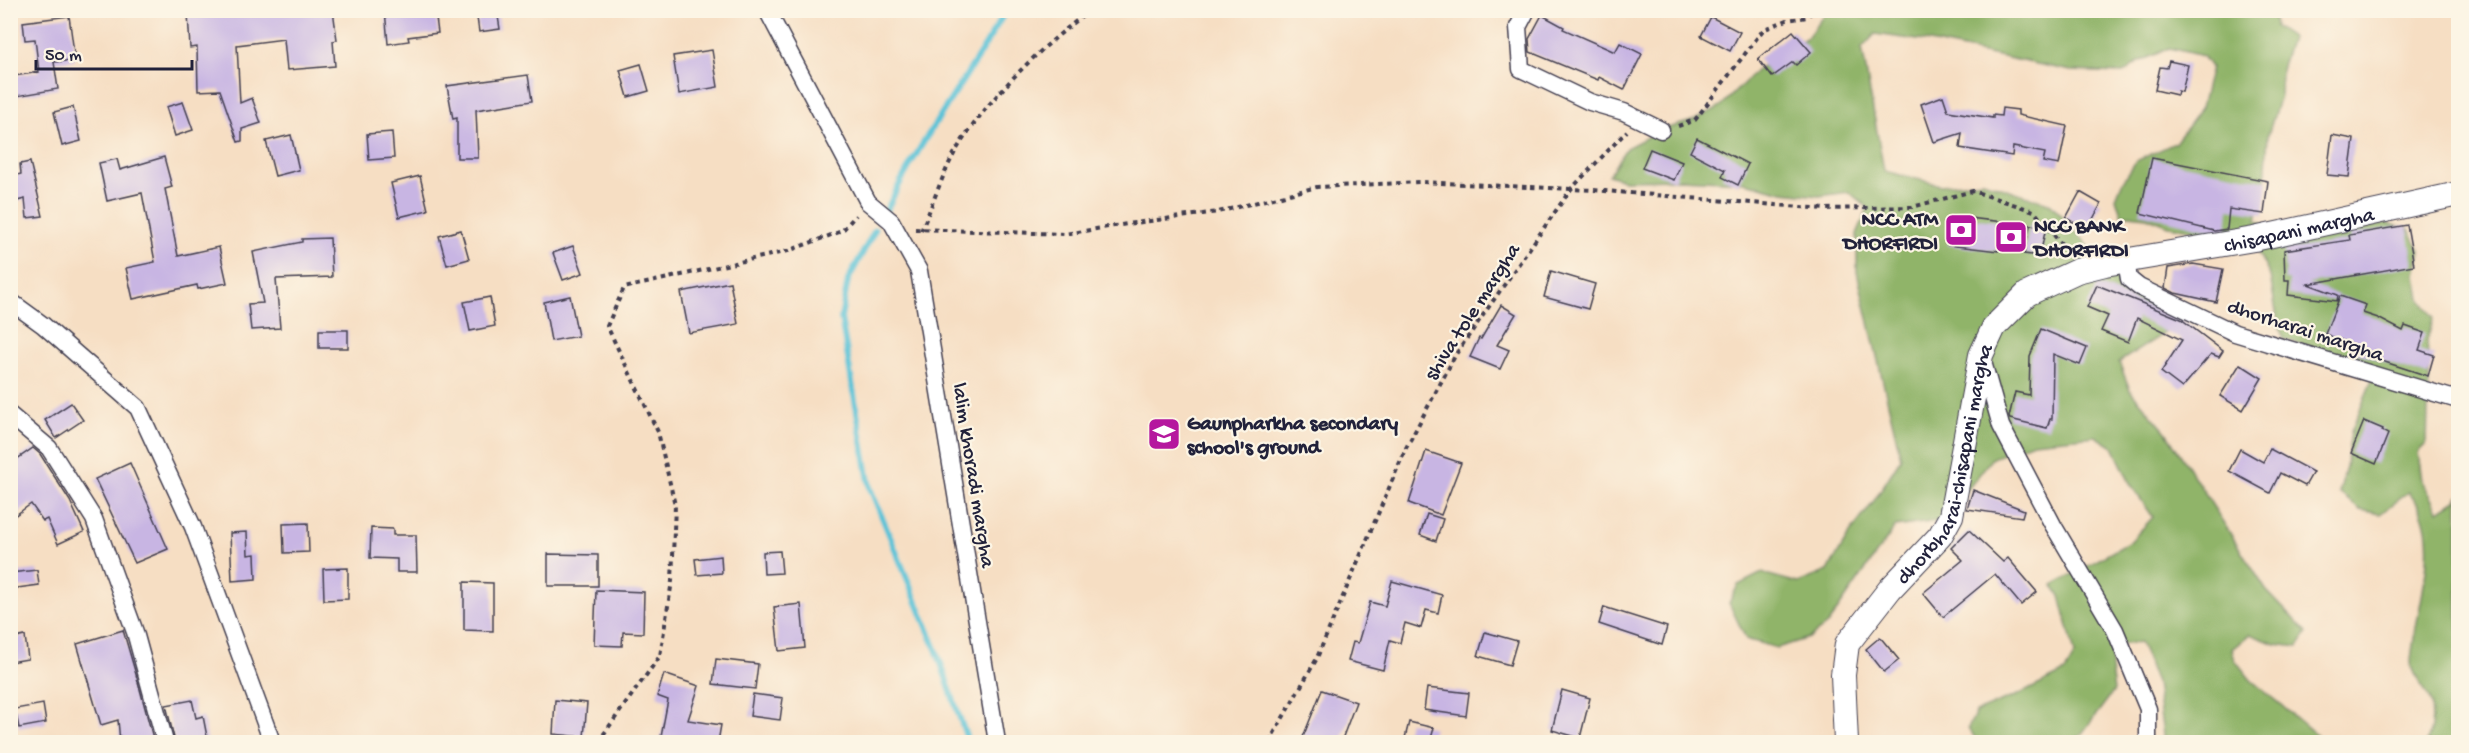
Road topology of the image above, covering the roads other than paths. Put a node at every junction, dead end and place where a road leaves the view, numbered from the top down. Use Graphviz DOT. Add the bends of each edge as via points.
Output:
graph roads {
  1 [pos="767,10"];
  2 [pos="1527,10"];
  3 [pos="1661,130"];
  4 [pos="2458,194"];
  5 [pos="2132,260"];
  6 [pos="10,301"];
  7 [pos="1981,355"];
  8 [pos="2458,400"];
  9 [pos="10,415"];
  10 [pos="165,742"];
  11 [pos="272,742"];
  12 [pos="997,742"];
  13 [pos="1846,742"];
  14 [pos="2148,742"];
  1 -- 12 [label="street, lalim khoradi margha" via="868,201 891,221 919,271"];
  2 -- 3 [label="street" via="1518,27 1521,69"];
  4 -- 5 [label="street, chisapani margha" via="2254,239"];
  5 -- 7 [label="street, dhorbharai-chisapani margha" via="2077,272 2027,294 1994,327"];
  5 -- 8 [label="street, dhorharai margha" via="2129,279 2139,287 2235,333"];
  6 -- 11 [label="street" via="138,408 193,526"];
  7 -- 13 [label="street, dhorbharai-chisapani margha" via="1951,516 1940,536 1890,589 1848,644 1844,675"];
  7 -- 14 [label="street" via="2001,426 2115,630 2148,709"];
  9 -- 10 [label="street" via="49,448 94,519 135,632"];
}
